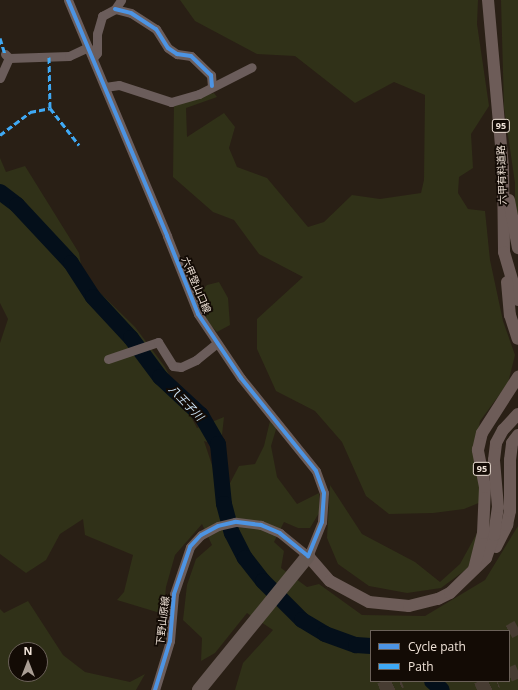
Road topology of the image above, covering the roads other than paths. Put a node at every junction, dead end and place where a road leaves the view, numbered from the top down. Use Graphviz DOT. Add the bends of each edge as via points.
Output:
graph roads {
  1 [pos="68,0"];
  2 [pos="121,0"];
  3 [pos="488,0"];
  4 [pos="115,9"];
  5 [pos="88,47"];
  6 [pos="93,58"];
  7 [pos="252,67"];
  8 [pos="0,78"];
  9 [pos="212,86"];
  10 [pos="105,87"];
  11 [pos="503,167"];
  12 [pos="518,248"];
  13 [pos="504,252"];
  14 [pos="518,300"];
  15 [pos="518,340"];
  16 [pos="217,343"];
  17 [pos="108,359"];
  18 [pos="518,377"];
  19 [pos="518,414"];
  20 [pos="518,434"];
  21 [pos="308,556"];
  22 [pos="474,570"];
  23 [pos="201,688"];
  24 [pos="155,690"];
  1 -- 5 [label="street, 六甲登山口線"];
  2 -- 4 [label="street"];
  3 -- 11 [label="main road, 六甲有料道路 / 95"];
  4 -- 6 [label="street" via="102,16 97,34 97,53"];
  4 -- 9 [label="street" via="131,12 156,30 168,48 177,54 191,56 211,75"];
  5 -- 6 [label="street, 六甲登山口線"];
  5 -- 8 [label="street" via="68,56 7,56"];
  6 -- 10 [label="street, 六甲登山口線"];
  7 -- 9 [label="street"];
  9 -- 10 [label="street" via="199,94 171,102 119,85"];
  10 -- 16 [label="street, 六甲登山口線" via="198,314"];
  11 -- 12 [label="main road, 95"];
  11 -- 13 [label="main road, 六甲有料道路 / 95"];
  13 -- 14 [label="main road, 六甲有料道路 / 95"];
  13 -- 15 [label="main road, 95" via="510,315"];
  16 -- 17 [label="street" via="196,360 181,367 173,366 158,342"];
  16 -- 21 [label="street, 六甲登山口線" via="241,378 316,471 324,493 322,522"];
  18 -- 22 [label="main road, 95" via="482,433 478,450 485,487 483,533"];
  19 -- 22 [label="main road, 95" via="502,430 496,443 494,460 498,507 494,535 486,558"];
  20 -- 22 [label="main road, 95" via="512,443 511,493 507,525 489,560"];
  21 -- 22 [label="main road, 95" via="330,581 351,594 381,605 409,606 438,599 450,593"];
  21 -- 23 [label="highway"];
  21 -- 24 [label="street, 下野山原線" via="280,533 261,525 235,522 218,526 201,536 190,547 182,566 174,594 170,641"];
}
